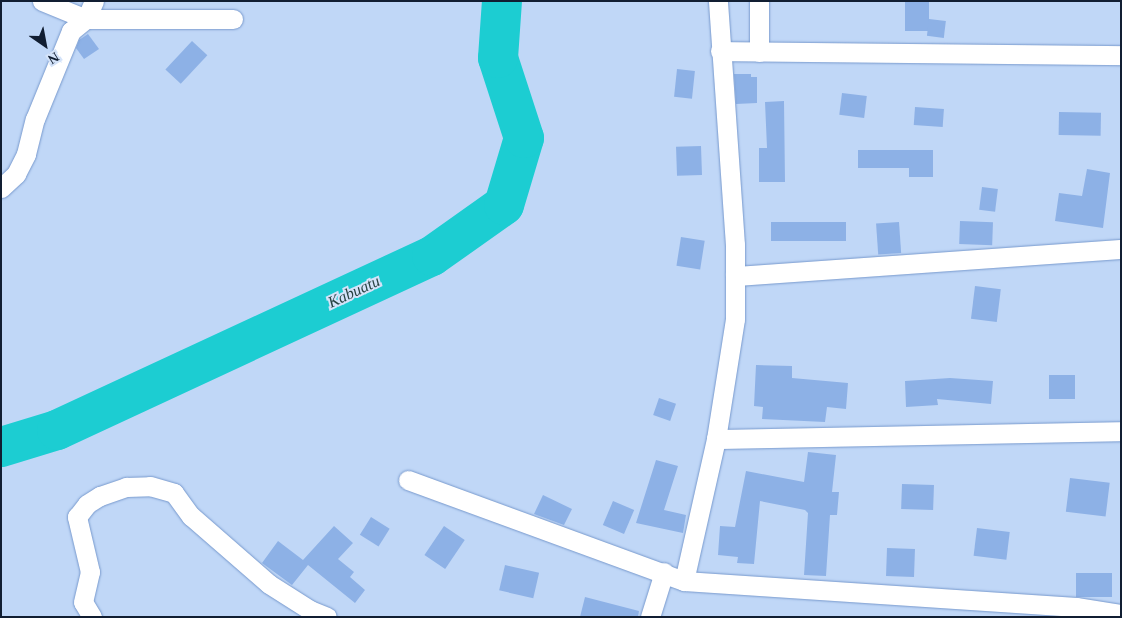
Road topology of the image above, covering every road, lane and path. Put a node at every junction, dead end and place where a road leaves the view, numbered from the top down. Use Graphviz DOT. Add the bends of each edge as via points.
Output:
graph roads {
  1 [pos="42,1"];
  2 [pos="94,1"];
  3 [pos="718,1"];
  4 [pos="759,1"];
  5 [pos="233,18"];
  6 [pos="86,19"];
  7 [pos="720,51"];
  8 [pos="759,52"];
  9 [pos="1121,55"];
  10 [pos="1,188"];
  11 [pos="1121,249"];
  12 [pos="735,276"];
  13 [pos="1121,431"];
  14 [pos="716,439"];
  15 [pos="408,480"];
  16 [pos="664,572"];
  17 [pos="684,581"];
  18 [pos="1121,614"];
  19 [pos="92,617"];
  20 [pos="328,617"];
  21 [pos="650,617"];
  1 -- 6 [label="street"];
  2 -- 6 [label="street"];
  3 -- 7 [label="street"];
  4 -- 8 [label="street"];
  5 -- 6 [label="street"];
  6 -- 10 [label="street" via="71,31 35,120 26,154 16,174"];
  7 -- 8 [label="street"];
  7 -- 12 [label="street"];
  8 -- 9 [label="street"];
  11 -- 12 [label="street"];
  12 -- 14 [label="street" via="735,319"];
  13 -- 14 [label="street"];
  14 -- 17 [label="street"];
  15 -- 16 [label="street"];
  16 -- 17 [label="street"];
  16 -- 21 [label="street"];
  17 -- 18 [label="street" via="1076,607"];
  19 -- 20 [label="street" via="83,602 90,572 77,517 87,504 100,496 126,487 150,486 174,493 191,516 269,584 310,610"];
}
